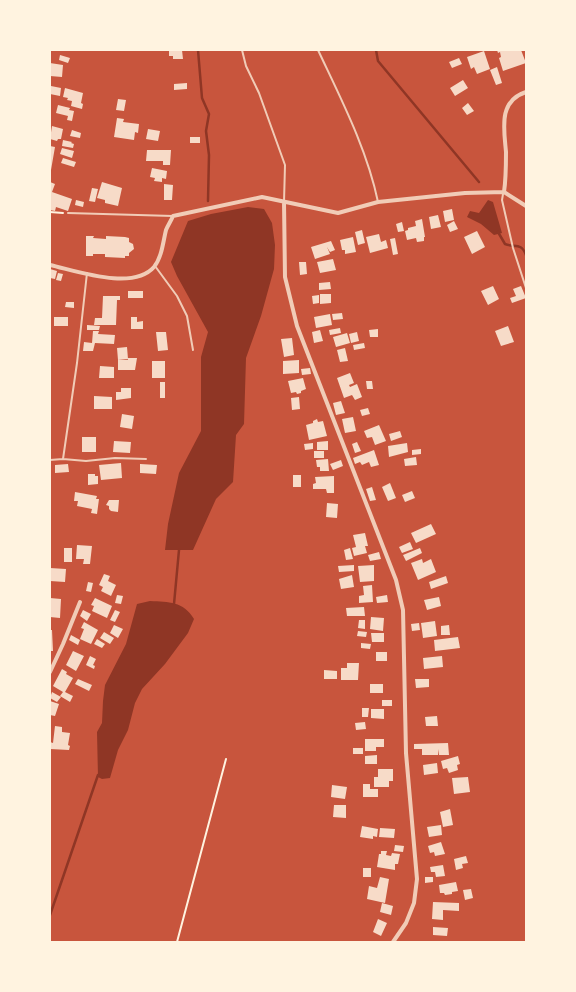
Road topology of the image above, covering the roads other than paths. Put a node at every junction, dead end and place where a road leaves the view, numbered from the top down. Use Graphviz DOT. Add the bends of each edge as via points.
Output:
graph roads {
  1 [pos="242,50"];
  2 [pos="318,50"];
  3 [pos="526,92"];
  4 [pos="504,192"];
  5 [pos="284,202"];
  6 [pos="378,202"];
  7 [pos="526,206"];
  8 [pos="68,213"];
  9 [pos="173,216"];
  10 [pos="50,265"];
  11 [pos="155,266"];
  12 [pos="87,273"];
  13 [pos="526,288"];
  14 [pos="193,350"];
  15 [pos="63,459"];
  16 [pos="146,459"];
  17 [pos="50,460"];
  18 [pos="80,602"];
  19 [pos="50,672"];
  20 [pos="393,942"];
  1 -- 5 [label="lane" via="285,165"];
  2 -- 6 [label="lane" via="349,116"];
  3 -- 4 [label="street" via="512,99 504,117"];
  4 -- 6 [label="street"];
  4 -- 7 [label="street"];
  4 -- 13 [label="lane" via="502,200 511,240"];
  5 -- 6 [label="street" via="338,213"];
  5 -- 9 [label="street" via="262,198"];
  5 -- 20 [label="street" via="285,277 297,326 396,580 403,610 406,753 418,879 414,903"];
  8 -- 9 [label="lane"];
  9 -- 11 [label="street"];
  10 -- 12 [label="street"];
  11 -- 12 [label="street" via="146,273 123,279"];
  11 -- 14 [label="lane" via="188,316"];
  12 -- 15 [label="lane"];
  15 -- 16 [label="lane"];
  15 -- 17 [label="lane"];
  18 -- 19 [label="street"];
}
